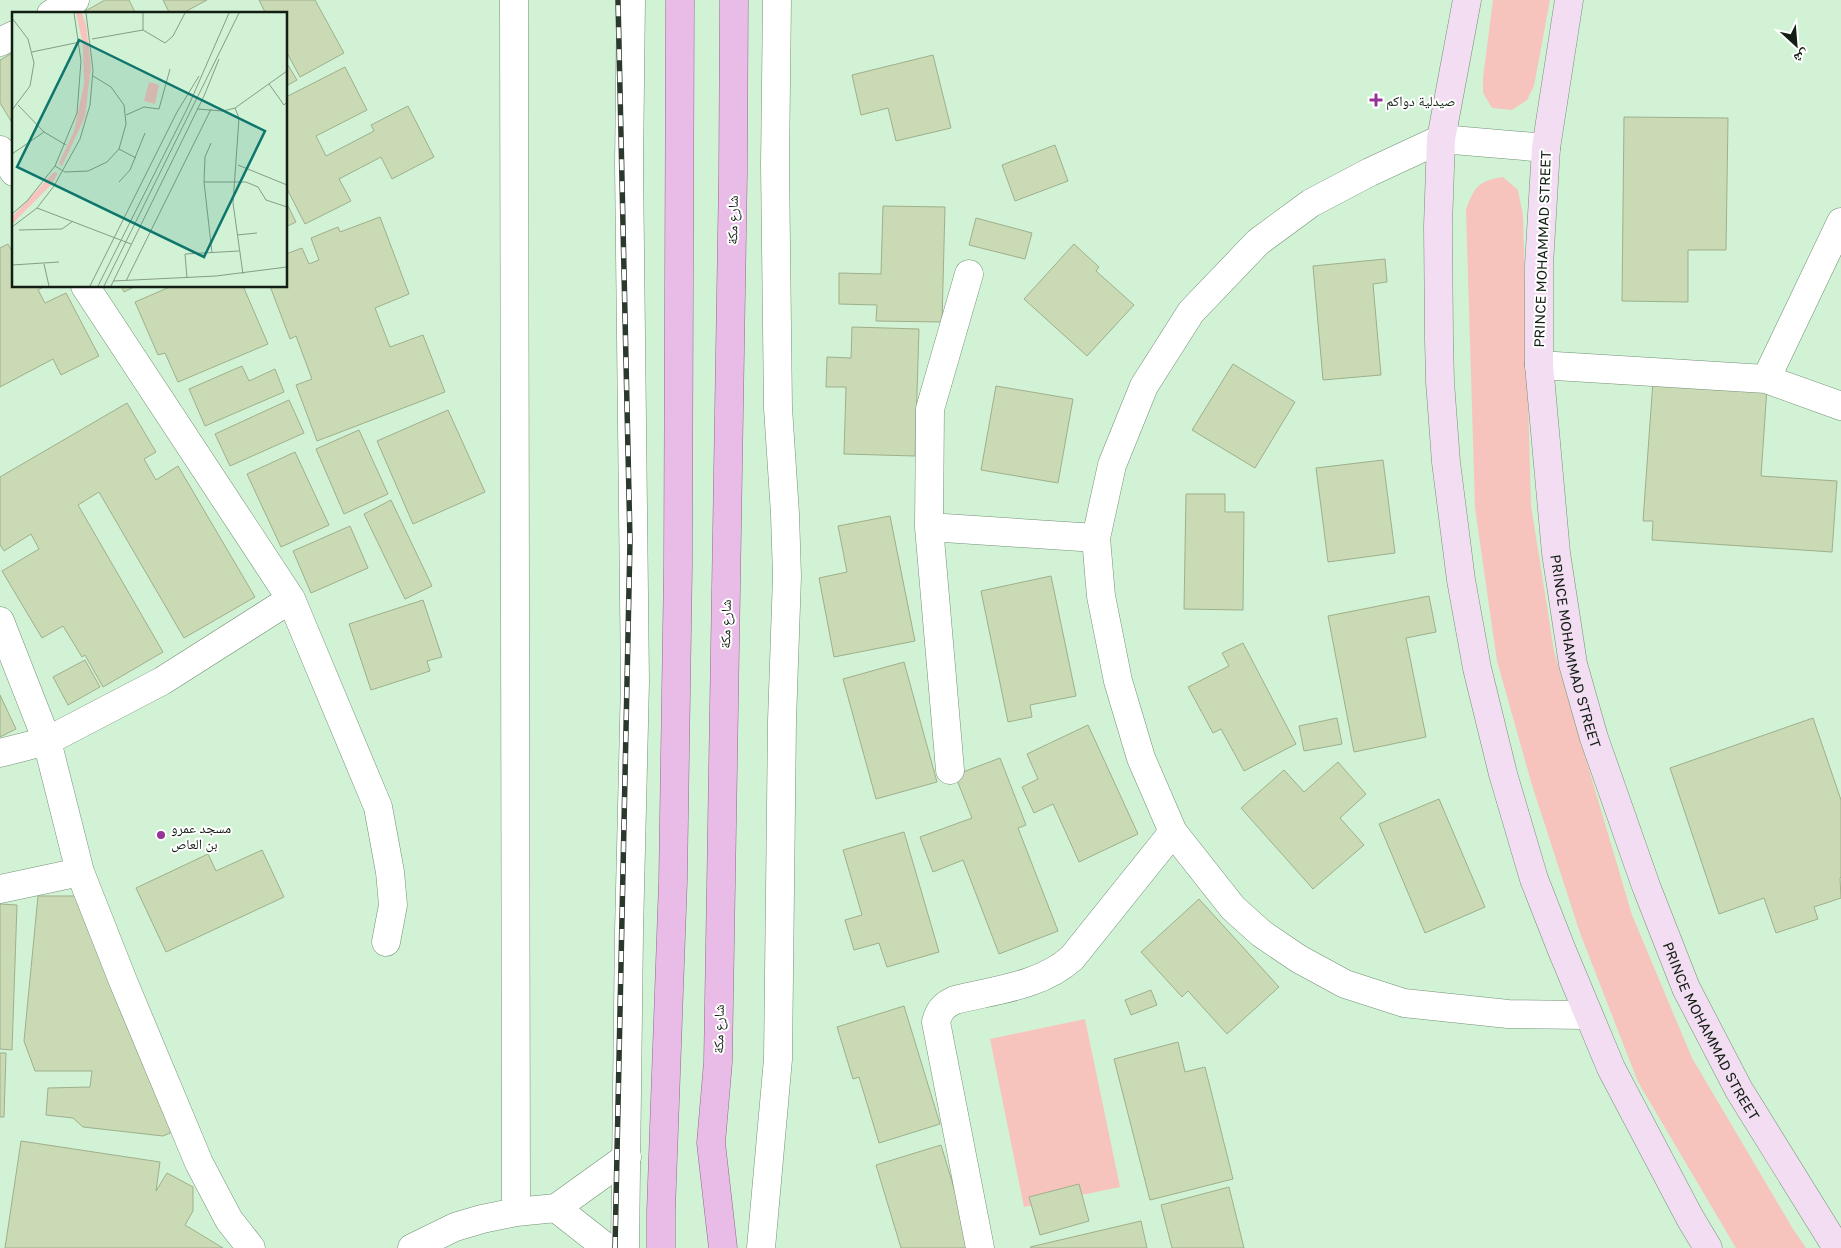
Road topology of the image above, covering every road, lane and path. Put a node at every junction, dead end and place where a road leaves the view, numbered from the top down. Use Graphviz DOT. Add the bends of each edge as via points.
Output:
graph roads {
  1 [pos="75,0"];
  2 [pos="514,0"];
  3 [pos="631,0"];
  4 [pos="680,0"];
  5 [pos="734,0"];
  6 [pos="777,0"];
  7 [pos="1467,0"];
  8 [pos="1569,0"];
  9 [pos="54,12"];
  10 [pos="12,36"];
  11 [pos="0,42"];
  12 [pos="1441,139"];
  13 [pos="1546,148"];
  14 [pos="0,150"];
  15 [pos="12,169"];
  16 [pos="1841,222"];
  17 [pos="969,274"];
  18 [pos="86,288"];
  19 [pos="1538,365"];
  20 [pos="1766,378"];
  21 [pos="1841,406"];
  22 [pos="929,527"];
  23 [pos="1096,538"];
  24 [pos="291,599"];
  25 [pos="0,621"];
  26 [pos="47,741"];
  27 [pos="0,753"];
  28 [pos="950,770"];
  29 [pos="1173,832"];
  30 [pos="80,872"];
  31 [pos="0,890"];
  32 [pos="386,942"];
  33 [pos="1588,1016"];
  34 [pos="627,1157"];
  35 [pos="556,1208"];
  36 [pos="516,1212"];
  37 [pos="1835,1235"];
  38 [pos="251,1248"];
  39 [pos="412,1248"];
  40 [pos="606,1248"];
  41 [pos="625,1248"];
  42 [pos="661,1248"];
  43 [pos="723,1248"];
  44 [pos="761,1248"];
  45 [pos="980,1248"];
  46 [pos="1708,1248"];
  1 -- 9 [label="street"];
  2 -- 36 [label="street"];
  3 -- 34 [label="street" via="629,173 635,682"];
  4 -- 42 [label="main road" via="678,587 673,881"];
  5 -- 43 [label="main road, شارع مكة" via="718,1052 711,1143"];
  6 -- 44 [label="street" via="774,165 778,408 787,576 781,760 778,1059"];
  7 -- 12 [label="main road"];
  8 -- 13 [label="main road, PRINCE MOHAMMAD STREET"];
  10 -- 11 [label="street"];
  12 -- 13 [label="street"];
  12 -- 23 [label="street" via="1311,203 1258,242 1191,312 1144,386 1112,465"];
  12 -- 33 [label="main road" via="1438,226 1440,382 1461,580 1477,668 1506,784 1534,878"];
  13 -- 19 [label="main road, PRINCE MOHAMMAD STREET" via="1539,265"];
  14 -- 15 [label="street"];
  16 -- 20 [label="street"];
  17 -- 22 [label="street" via="930,409"];
  18 -- 24 [label="street"];
  19 -- 20 [label="street"];
  19 -- 37 [label="main road, PRINCE MOHAMMAD STREET" via="1556,553 1573,664 1594,738 1686,988 1739,1090"];
  20 -- 21 [label="street"];
  22 -- 23 [label="street"];
  22 -- 28 [label="street"];
  23 -- 29 [label="street" via="1101,596 1118,682 1141,758"];
  24 -- 26 [label="street" via="162,681"];
  24 -- 32 [label="street" via="378,807 393,905"];
  25 -- 26 [label="street"];
  26 -- 27 [label="street"];
  26 -- 30 [label="street"];
  29 -- 33 [label="street" via="1234,908 1262,934 1299,960 1345,984 1404,1003 1508,1014"];
  29 -- 45 [label="street" via="1084,944 1060,969 1040,979 956,1000 939,1012 936,1022"];
  30 -- 31 [label="street"];
  30 -- 38 [label="street" via="199,1163 229,1220"];
  33 -- 46 [label="main road" via="1611,1068"];
  34 -- 35 [label="street"];
  34 -- 41 [label="street"];
  35 -- 36 [label="street"];
  35 -- 40 [label="street"];
  36 -- 39 [label="street" via="455,1228"];
}
